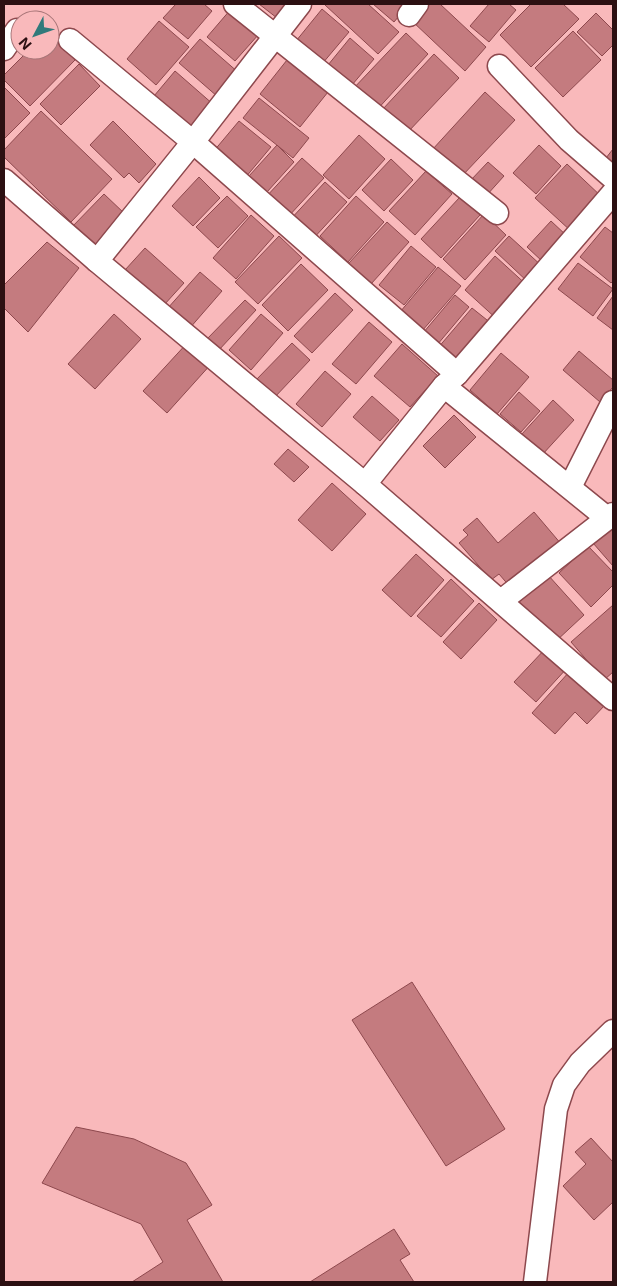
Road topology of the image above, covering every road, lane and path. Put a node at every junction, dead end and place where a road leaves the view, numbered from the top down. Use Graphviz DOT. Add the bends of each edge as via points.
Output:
graph roads {
  1 [pos="235,4"];
  2 [pos="300,4"];
  3 [pos="274,35"];
  4 [pos="70,40"];
  5 [pos="499,66"];
  6 [pos="193,142"];
  7 [pos="613,178"];
  8 [pos="4,180"];
  9 [pos="613,193"];
  10 [pos="498,213"];
  11 [pos="605,217"];
  12 [pos="97,261"];
  13 [pos="451,380"];
  14 [pos="613,402"];
  15 [pos="365,484"];
  16 [pos="570,487"];
  17 [pos="610,516"];
  18 [pos="501,601"];
  19 [pos="613,699"];
  20 [pos="613,1031"];
  21 [pos="535,1282"];
  1 -- 3 [label="street"];
  2 -- 3 [label="street"];
  3 -- 6 [label="street"];
  3 -- 10 [label="street"];
  4 -- 6 [label="street"];
  5 -- 7 [label="street" via="570,140"];
  6 -- 12 [label="street"];
  6 -- 13 [label="street"];
  8 -- 12 [label="street"];
  9 -- 11 [label="street"];
  11 -- 13 [label="street"];
  12 -- 15 [label="street"];
  13 -- 15 [label="street"];
  13 -- 16 [label="street"];
  14 -- 16 [label="street"];
  15 -- 18 [label="street"];
  16 -- 17 [label="street"];
  17 -- 18 [label="street"];
  18 -- 19 [label="street"];
  20 -- 21 [label="street" via="580,1063 564,1085 556,1108"];
}
